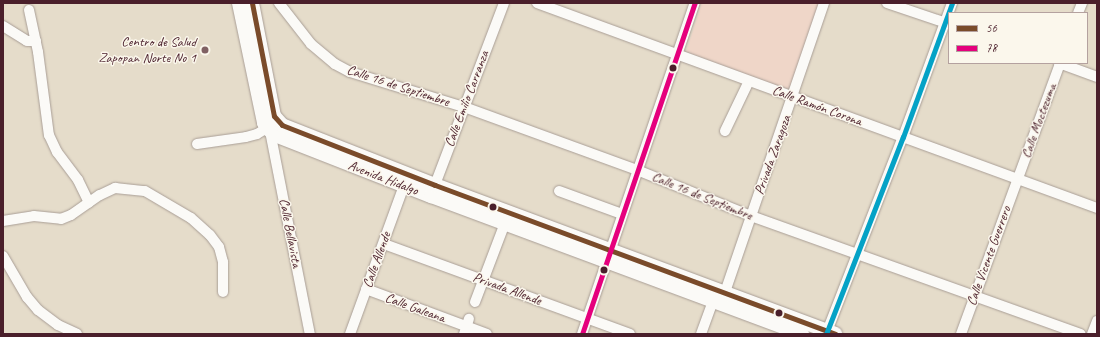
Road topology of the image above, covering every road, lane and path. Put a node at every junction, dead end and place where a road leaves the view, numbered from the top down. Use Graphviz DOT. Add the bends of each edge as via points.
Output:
graph roads {
  1 [pos="239,3"];
  2 [pos="252,3"];
  3 [pos="279,3"];
  4 [pos="504,3"];
  5 [pos="537,3"];
  6 [pos="695,3"];
  7 [pos="824,3"];
  8 [pos="887,3"];
  9 [pos="29,10"];
  10 [pos="947,23"];
  11 [pos="3,26"];
  12 [pos="36,41"];
  13 [pos="678,55"];
  14 [pos="1060,64"];
  15 [pos="1063,64"];
  16 [pos="1097,77"];
  17 [pos="749,81"];
  18 [pos="793,97"];
  19 [pos="464,107"];
  20 [pos="268,130"];
  21 [pos="725,132"];
  22 [pos="903,137"];
  23 [pos="196,144"];
  24 [pos="327,150"];
  25 [pos="637,170"];
  26 [pos="1018,179"];
  27 [pos="404,186"];
  28 [pos="433,190"];
  29 [pos="559,191"];
  30 [pos="89,203"];
  31 [pos="1097,208"];
  32 [pos="622,214"];
  33 [pos="751,216"];
  34 [pos="3,221"];
  35 [pos="505,223"];
  36 [pos="384,244"];
  37 [pos="858,254"];
  38 [pos="3,256"];
  39 [pos="608,256"];
  40 [pos="484,281"];
  41 [pos="366,289"];
  42 [pos="223,292"];
  43 [pos="974,296"];
  44 [pos="720,299"];
  45 [pos="475,302"];
  46 [pos="588,319"];
  47 [pos="1097,321"];
  48 [pos="467,326"];
  49 [pos="830,333"];
  50 [pos="77,334"];
  51 [pos="310,334"];
  52 [pos="350,334"];
  53 [pos="487,334"];
  54 [pos="582,334"];
  55 [pos="630,334"];
  56 [pos="701,334"];
  57 [pos="802,334"];
  58 [pos="961,334"];
  59 [pos="1080,334"];
  60 [pos="1092,334"];
  1 -- 20 [label="main road"];
  2 -- 24 [label="main road, Avenida Hidalgo" via="274,116 282,125"];
  3 -- 19 [label="street, Calle 16 de Septiembre" via="304,37 335,64 350,72"];
  4 -- 19 [label="street, Calle Emilio Carranza"];
  5 -- 13 [label="street, Calle Ramón Corona"];
  6 -- 13 [label="street"];
  7 -- 18 [label="street, Privada Zaragoza"];
  8 -- 10 [label="street"];
  9 -- 12 [label="street"];
  10 -- 22 [label="street"];
  11 -- 12 [label="street" via="27,41"];
  12 -- 30 [label="street" via="49,135 57,152 78,180"];
  13 -- 17 [label="street, Calle Ramón Corona"];
  13 -- 25 [label="street"];
  14 -- 26 [label="street, Calle Moctezuma"];
  15 -- 16 [label="street"];
  17 -- 18 [label="street, Calle Ramón Corona"];
  17 -- 21 [label="street"];
  18 -- 22 [label="street, Calle Ramón Corona"];
  18 -- 33 [label="street, Privada Zaragoza"];
  19 -- 25 [label="street, Calle 16 de Septiembre"];
  19 -- 28 [label="street, Calle Emilio Carranza"];
  20 -- 23 [label="street" via="246,137"];
  20 -- 24 [label="main road, Avenida Hidalgo" via="287,141"];
  20 -- 51 [label="street, Calle Bellavista"];
  22 -- 26 [label="street, Calle Ramón Corona"];
  22 -- 37 [label="street"];
  24 -- 27 [label="main road, Avenida Hidalgo"];
  24 -- 28 [label="main road, Avenida Hidalgo"];
  25 -- 32 [label="street"];
  25 -- 33 [label="street, Calle 16 de Septiembre"];
  26 -- 31 [label="street, Calle Ramón Corona"];
  26 -- 43 [label="street, Calle Vicente Guerrero"];
  27 -- 28 [label="main road, Avenida Hidalgo"];
  27 -- 36 [label="street, Calle Allende"];
  28 -- 35 [label="main road, Avenida Hidalgo"];
  28 -- 39 [label="main road, Avenida Hidalgo"];
  29 -- 32 [label="street"];
  30 -- 34 [label="street" via="61,219 34,216"];
  30 -- 42 [label="street" via="115,188 132,188 145,191 191,218 210,234 219,247 223,262"];
  32 -- 39 [label="street"];
  33 -- 37 [label="street, Calle 16 de Septiembre"];
  33 -- 44 [label="street, Privada Zaragoza"];
  35 -- 39 [label="main road, Avenida Hidalgo"];
  35 -- 40 [label="street"];
  36 -- 40 [label="street, Privada Allende"];
  36 -- 41 [label="street, Calle Allende"];
  37 -- 43 [label="street, Calle 16 de Septiembre"];
  37 -- 49 [label="street"];
  38 -- 50 [label="street" via="27,297 38,310 58,325"];
  39 -- 44 [label="main road, Avenida Hidalgo"];
  39 -- 46 [label="street"];
  40 -- 45 [label="street"];
  40 -- 46 [label="street, Privada Allende"];
  41 -- 48 [label="street, Calle Galeana"];
  41 -- 52 [label="street, Calle Allende"];
  43 -- 58 [label="street, Calle Vicente Guerrero"];
  43 -- 59 [label="street, Calle 16 de Septiembre"];
  44 -- 49 [label="main road, Avenida Hidalgo"];
  44 -- 56 [label="street, Privada Zaragoza"];
  44 -- 57 [label="main road, Avenida Hidalgo"];
  46 -- 54 [label="street"];
  46 -- 55 [label="street, Privada Allende"];
  47 -- 60 [label="street"];
  48 -- 53 [label="street, Calle Galeana"];
}
